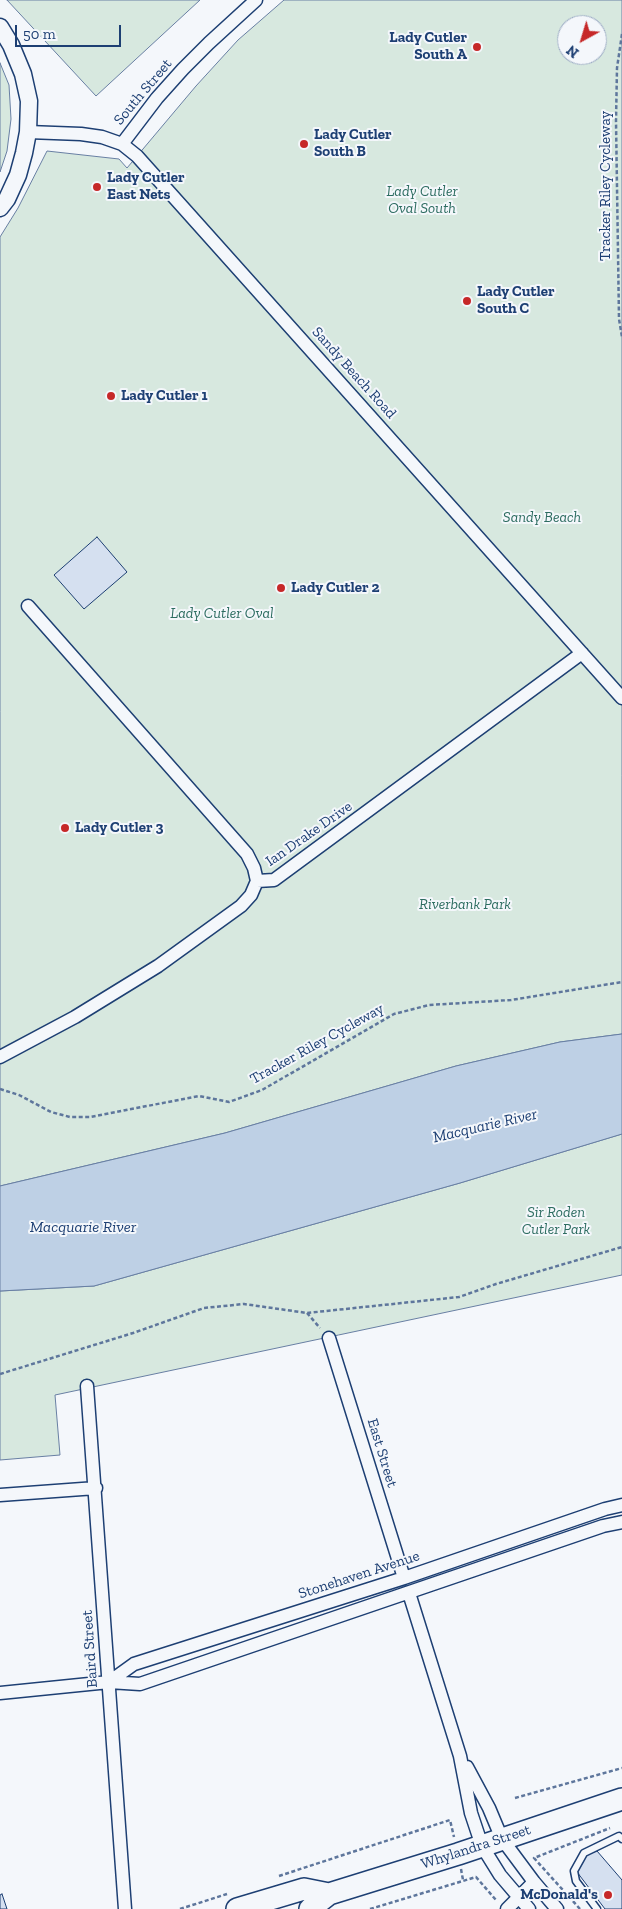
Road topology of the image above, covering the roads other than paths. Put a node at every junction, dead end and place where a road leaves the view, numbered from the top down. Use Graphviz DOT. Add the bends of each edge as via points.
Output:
graph roads {
  1 [pos="256,0"];
  2 [pos="0,27"];
  3 [pos="28,132"];
  4 [pos="122,144"];
  5 [pos="0,208"];
  6 [pos="28,606"];
  7 [pos="582,653"];
  8 [pos="622,698"];
  9 [pos="257,881"];
  10 [pos="0,1057"];
  11 [pos="329,1338"];
  12 [pos="87,1386"];
  13 [pos="96,1488"];
  14 [pos="0,1494"];
  15 [pos="622,1505"];
  16 [pos="622,1522"];
  17 [pos="404,1578"];
  18 [pos="409,1594"];
  19 [pos="109,1682"];
  20 [pos="0,1693"];
  21 [pos="460,1756"];
  22 [pos="622,1799"];
  23 [pos="502,1839"];
  24 [pos="622,1839"];
  25 [pos="482,1846"];
  26 [pos="534,1882"];
  27 [pos="329,1894"];
  28 [pos="518,1898"];
  29 [pos="232,1901"];
  30 [pos="125,1909"];
  31 [pos="310,1909"];
  32 [pos="507,1909"];
  33 [pos="529,1909"];
  34 [pos="557,1909"];
  35 [pos="597,1909"];
  1 -- 4 [label="street, South Street" via="183,69"];
  2 -- 3 [label="street" via="23,74 29,101"];
  3 -- 4 [label="street, Sandy Beach Road" via="81,134"];
  3 -- 5 [label="street" via="18,175"];
  4 -- 7 [label="street, Sandy Beach Road" via="152,171"];
  6 -- 9 [label="street" via="247,854"];
  7 -- 8 [label="street, Sandy Beach Road"];
  7 -- 9 [label="street, Ian Drake Drive" via="280,876 274,880"];
  9 -- 10 [label="street, Ian Drake Drive" via="241,906 158,966 75,1017"];
  11 -- 17 [label="street, East Street"];
  12 -- 13 [label="street, Baird Street"];
  13 -- 14 [label="street"];
  13 -- 19 [label="street, Baird Street"];
  15 -- 17 [label="street, Stonehaven Avenue"];
  16 -- 18 [label="street, Stonehaven Avenue"];
  17 -- 19 [label="street, Stonehaven Avenue" via="134,1664"];
  18 -- 19 [label="street, Stonehaven Avenue" via="140,1684"];
  18 -- 21 [label="street"];
  19 -- 20 [label="street, Stonehaven Avenue"];
  19 -- 30 [label="street, Baird Street"];
  21 -- 23 [label="street"];
  21 -- 25 [label="street" via="471,1813"];
  22 -- 23 [label="highway, Whylandra Street"];
  23 -- 25 [label="highway, Whylandra Street"];
  23 -- 26 [label="street"];
  24 -- 35 [label="lane" via="618,1836 584,1852 574,1871 576,1881"];
  25 -- 27 [label="highway, Whylandra Street"];
  25 -- 28 [label="street" via="496,1871"];
  26 -- 28 [label="street"];
  26 -- 34 [label="street"];
  27 -- 29 [label="highway, Whylandra Street" via="304,1889"];
  27 -- 31 [label="highway, Whylandra Street"];
  28 -- 32 [label="street"];
  28 -- 33 [label="street"];
}
